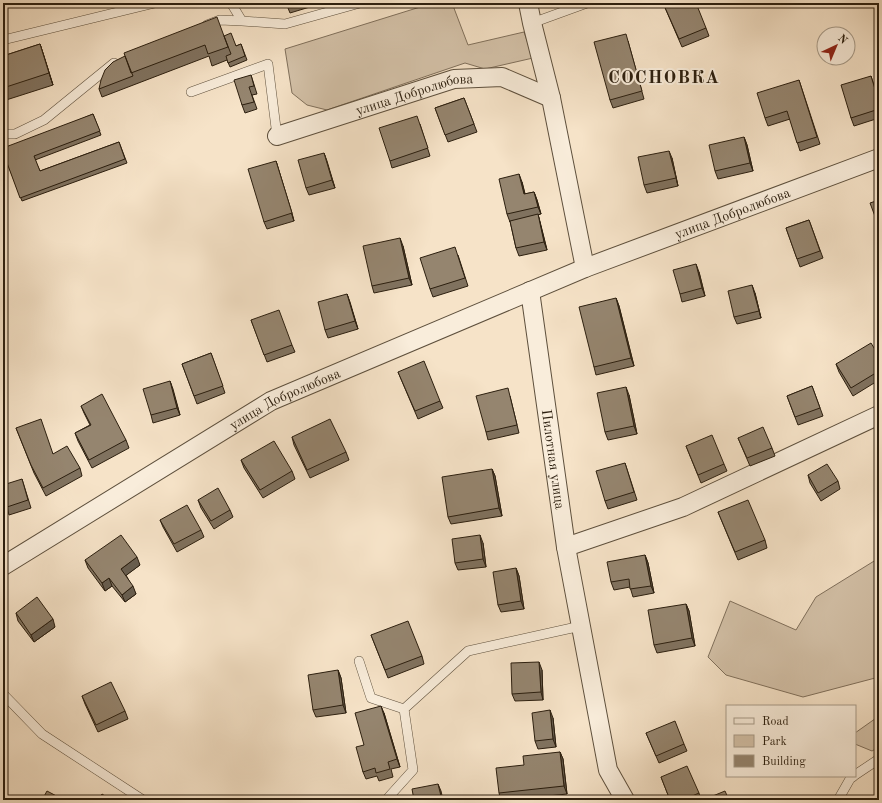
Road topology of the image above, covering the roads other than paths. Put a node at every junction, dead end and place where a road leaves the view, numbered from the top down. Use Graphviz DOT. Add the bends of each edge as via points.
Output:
graph roads {
  1 [pos="155,3"];
  2 [pos="231,3"];
  3 [pos="360,3"];
  4 [pos="528,3"];
  5 [pos="587,3"];
  6 [pos="242,21"];
  7 [pos="532,23"];
  8 [pos="198,29"];
  9 [pos="3,40"];
  10 [pos="119,61"];
  11 [pos="191,92"];
  12 [pos="551,98"];
  13 [pos="3,134"];
  14 [pos="277,136"];
  15 [pos="879,158"];
  16 [pos="585,268"];
  17 [pos="530,291"];
  18 [pos="879,415"];
  19 [pos="566,547"];
  20 [pos="3,566"];
  21 [pos="581,626"];
  22 [pos="359,661"];
  23 [pos="3,694"];
  24 [pos="404,709"];
  25 [pos="879,759"];
  26 [pos="856,775"];
  27 [pos="852,777"];
  28 [pos="143,800"];
  29 [pos="386,800"];
  30 [pos="625,800"];
  31 [pos="838,800"];
  1 -- 9 [label="lane"];
  2 -- 6 [label="lane"];
  3 -- 6 [label="lane" via="285,24"];
  4 -- 7 [label="street"];
  5 -- 7 [label="lane"];
  6 -- 8 [label="lane" via="220,20"];
  7 -- 12 [label="street"];
  10 -- 13 [label="lane" via="44,120 15,134"];
  11 -- 14 [label="lane" via="268,64"];
  12 -- 14 [label="street, улица Добролюбова" via="502,77 454,78"];
  12 -- 16 [label="street"];
  15 -- 16 [label="street, улица Добролюбова"];
  16 -- 17 [label="street, улица Добролюбова"];
  17 -- 19 [label="street, Пилотная улица"];
  17 -- 20 [label="street, улица Добролюбова" via="271,401"];
  18 -- 19 [label="street" via="683,507"];
  19 -- 21 [label="street, Пилотная улица"];
  21 -- 24 [label="lane" via="468,651"];
  21 -- 30 [label="street, Пилотная улица" via="608,770"];
  22 -- 24 [label="lane" via="371,698"];
  23 -- 28 [label="lane" via="42,734"];
  24 -- 29 [label="lane" via="413,770"];
  25 -- 26 [label="lane"];
  27 -- 31 [label="lane"];
}
